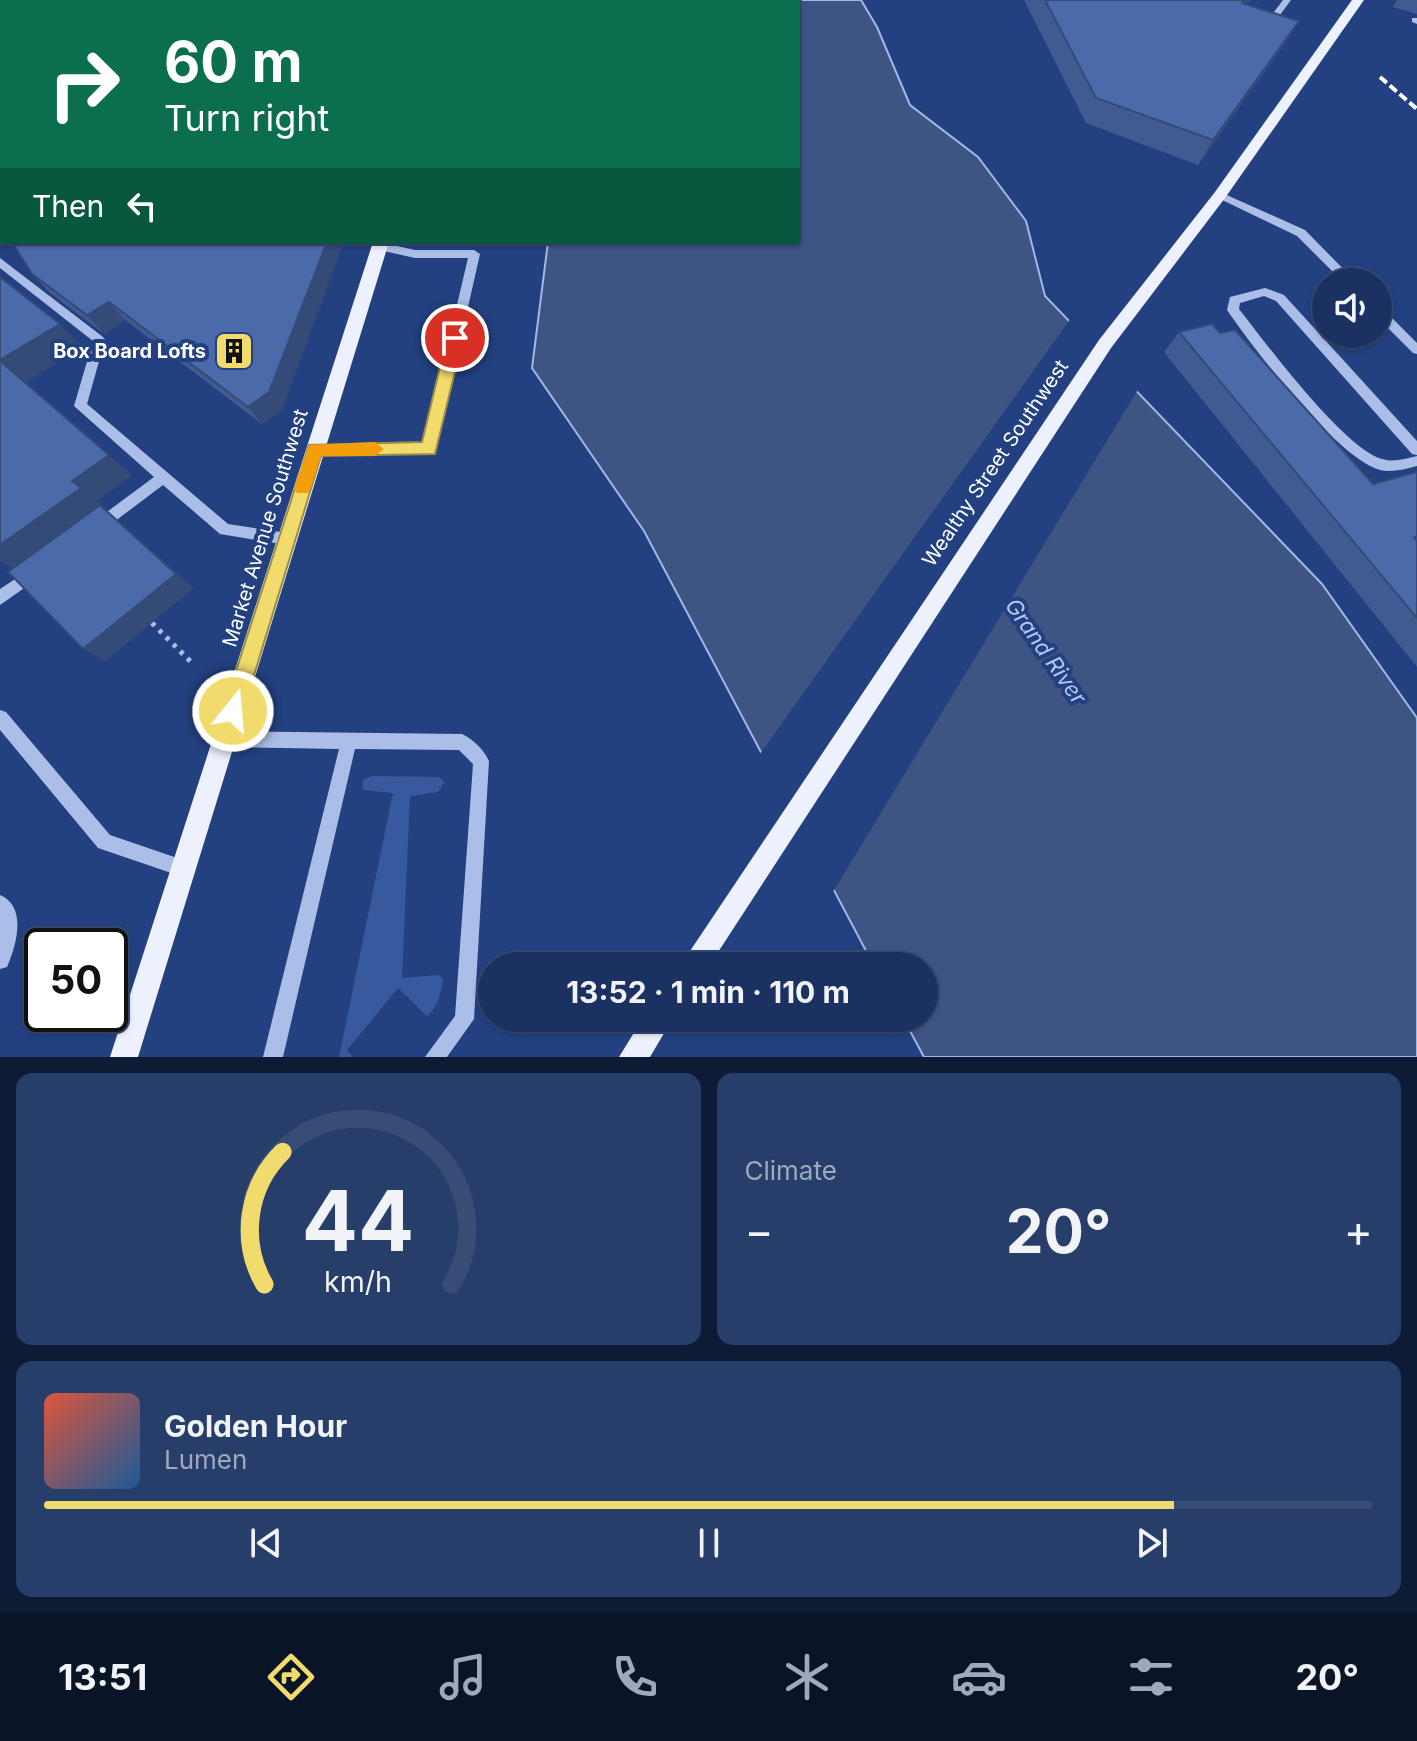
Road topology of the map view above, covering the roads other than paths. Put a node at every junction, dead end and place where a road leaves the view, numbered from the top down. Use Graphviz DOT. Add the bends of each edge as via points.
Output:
graph roads {
  1 [pos="1287,0"];
  2 [pos="1358,0"];
  3 [pos="1265,29"];
  4 [pos="1220,195"];
  5 [pos="380,244"];
  6 [pos="445,248"];
  7 [pos="0,262"];
  8 [pos="1336,268"];
  9 [pos="1392,325"];
  10 [pos="1417,350"];
  11 [pos="315,450"];
  12 [pos="1417,450"];
  13 [pos="1417,461"];
  14 [pos="162,478"];
  15 [pos="87,533"];
  16 [pos="287,539"];
  17 [pos="50,561"];
  18 [pos="0,598"];
  19 [pos="0,718"];
  20 [pos="224,739"];
  21 [pos="349,739"];
  22 [pos="183,868"];
  23 [pos="0,904"];
  24 [pos="702,952"];
  25 [pos="0,960"];
  26 [pos="650,1032"];
  27 [pos="124,1057"];
  28 [pos="273,1057"];
  29 [pos="435,1057"];
  30 [pos="633,1057"];
  1 -- 3 [label="street"];
  2 -- 4 [label="main road, Wealthy Street Southwest"];
  4 -- 8 [label="street" via="1301,233"];
  4 -- 24 [label="main road, Wealthy Street Southwest" via="1105,344"];
  5 -- 6 [label="street" via="415,254"];
  5 -- 11 [label="main road, Market Avenue Southwest"];
  6 -- 11 [label="street" via="474,254 429,449"];
  7 -- 14 [label="street" via="99,340 80,406"];
  9 -- 10 [label="street"];
  11 -- 16 [label="main road, Market Avenue Southwest"];
  12 -- 13 [label="street" via="1280,298 1265,292 1234,300 1233,310 1343,441 1379,465"];
  14 -- 15 [label="street"];
  14 -- 16 [label="street" via="225,530"];
  16 -- 20 [label="main road, Market Avenue Southwest"];
  17 -- 18 [label="street"];
  19 -- 22 [label="street" via="104,842"];
  20 -- 21 [label="street"];
  20 -- 22 [label="main road, Market Avenue Southwest"];
  21 -- 28 [label="street"];
  21 -- 29 [label="street" via="462,742 481,761 464,1019"];
  22 -- 27 [label="main road, Market Avenue Southwest"];
  23 -- 25 [label="street" via="7,914 9,941"];
  26 -- 30 [label="main road"];
}
